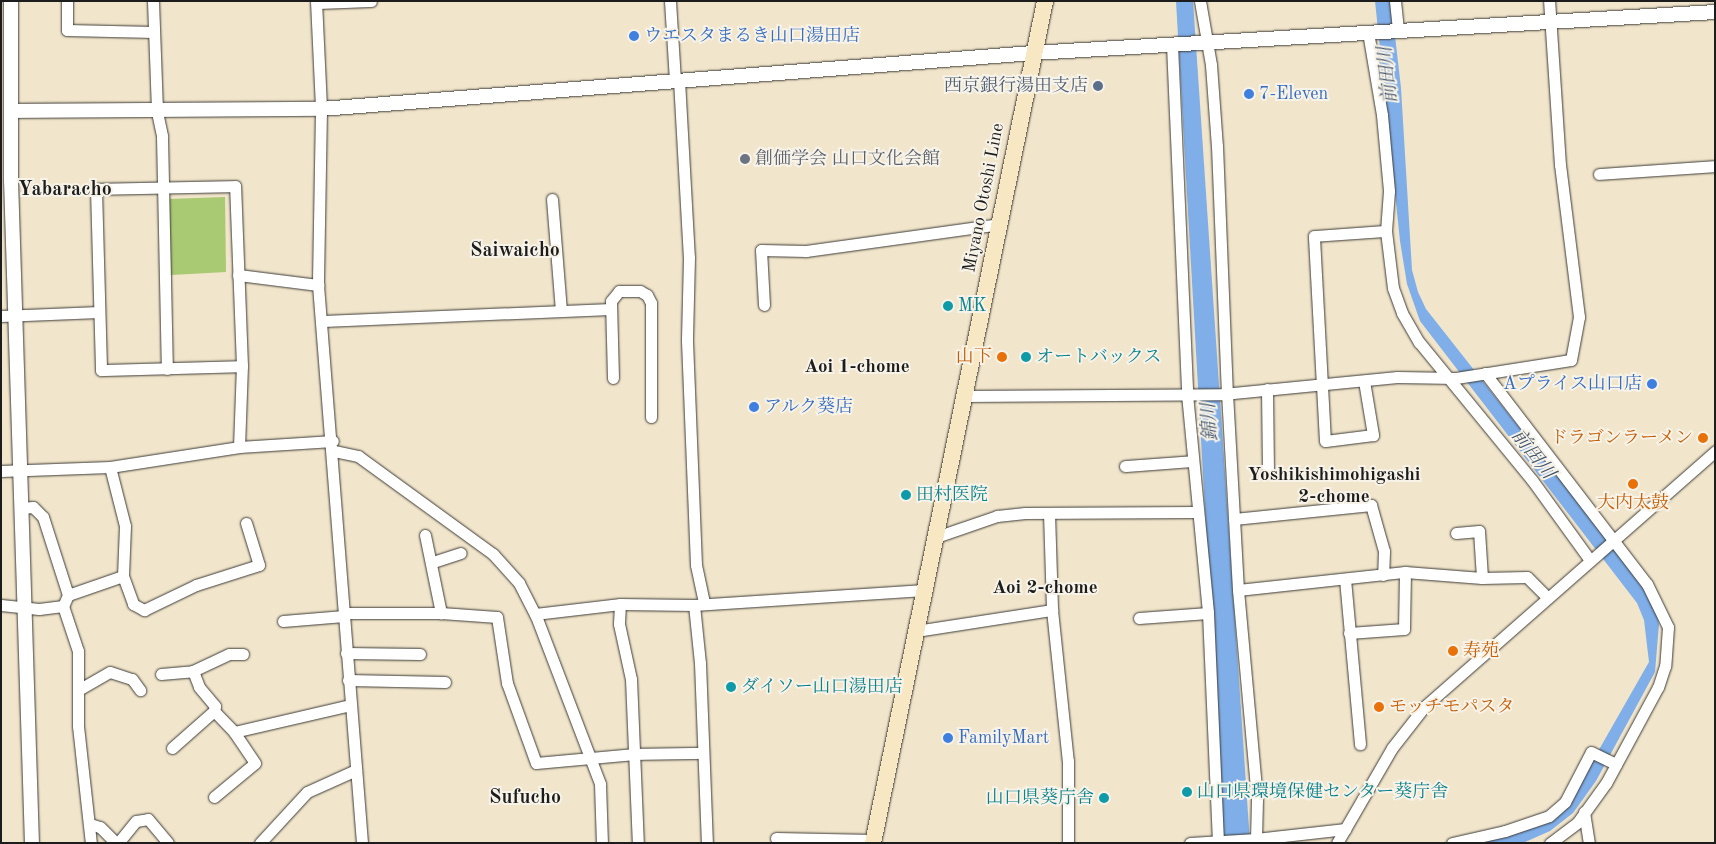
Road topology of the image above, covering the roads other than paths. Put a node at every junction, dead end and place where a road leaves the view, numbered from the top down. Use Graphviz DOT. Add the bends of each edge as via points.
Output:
graph roads {
  1 [pos="11,1"];
  2 [pos="66,1"];
  3 [pos="152,1"];
  4 [pos="371,1"];
  5 [pos="670,1"];
  6 [pos="1045,1"];
  7 [pos="1200,1"];
  8 [pos="1395,1"];
  9 [pos="1549,1"];
  10 [pos="316,2"];
  11 [pos="1715,12"];
  12 [pos="1551,22"];
  13 [pos="154,32"];
  14 [pos="1370,32"];
  15 [pos="1398,32"];
  16 [pos="1203,43"];
  17 [pos="1174,45"];
  18 [pos="1033,53"];
  19 [pos="677,80"];
  20 [pos="321,109"];
  21 [pos="6,111"];
  22 [pos="157,112"];
  23 [pos="1715,166"];
  24 [pos="1599,174"];
  25 [pos="163,187"];
  26 [pos="552,199"];
  27 [pos="1000,224"];
  28 [pos="1386,231"];
  29 [pos="238,275"];
  30 [pos="318,285"];
  31 [pos="764,305"];
  32 [pos="611,309"];
  33 [pos="561,311"];
  34 [pos="99,312"];
  35 [pos="16,315"];
  36 [pos="1,316"];
  37 [pos="323,321"];
  38 [pos="242,366"];
  39 [pos="166,369"];
  40 [pos="1484,373"];
  41 [pos="613,378"];
  42 [pos="1453,378"];
  43 [pos="1364,381"];
  44 [pos="1320,384"];
  45 [pos="1267,389"];
  46 [pos="1187,394"];
  47 [pos="1225,394"];
  48 [pos="964,396"];
  49 [pos="651,417"];
  50 [pos="333,446"];
  51 [pos="238,448"];
  52 [pos="1715,451"];
  53 [pos="1193,461"];
  54 [pos="1125,466"];
  55 [pos="110,467"];
  56 [pos="1268,468"];
  57 [pos="1,471"];
  58 [pos="19,471"];
  59 [pos="22,508"];
  60 [pos="1196,512"];
  61 [pos="1049,513"];
  62 [pos="1234,519"];
  63 [pos="246,522"];
  64 [pos="1456,533"];
  65 [pos="425,535"];
  66 [pos="936,537"];
  67 [pos="1614,539"];
  68 [pos="461,552"];
  69 [pos="1590,560"];
  70 [pos="432,562"];
  71 [pos="1405,572"];
  72 [pos="1382,575"];
  73 [pos="123,576"];
  74 [pos="1482,578"];
  75 [pos="1345,579"];
  76 [pos="925,590"];
  77 [pos="1238,590"];
  78 [pos="68,595"];
  79 [pos="1547,597"];
  80 [pos="699,603"];
  81 [pos="620,604"];
  82 [pos="1,605"];
  83 [pos="63,606"];
  84 [pos="24,608"];
  85 [pos="1052,610"];
  86 [pos="442,613"];
  87 [pos="1208,613"];
  88 [pos="535,614"];
  89 [pos="344,615"];
  90 [pos="1139,618"];
  91 [pos="283,621"];
  92 [pos="916,631"];
  93 [pos="1349,633"];
  94 [pos="346,653"];
  95 [pos="243,654"];
  96 [pos="420,654"];
  97 [pos="194,671"];
  98 [pos="161,674"];
  99 [pos="348,680"];
  100 [pos="446,682"];
  101 [pos="80,689"];
  102 [pos="140,690"];
  103 [pos="350,705"];
  104 [pos="214,711"];
  105 [pos="234,732"];
  106 [pos="1360,744"];
  107 [pos="172,748"];
  108 [pos="635,754"];
  109 [pos="702,754"];
  110 [pos="590,758"];
  111 [pos="1616,764"];
  112 [pos="356,770"];
  113 [pos="214,797"];
  114 [pos="1584,812"];
  115 [pos="90,824"];
  116 [pos="1345,829"];
  117 [pos="776,838"];
  118 [pos="1218,840"];
  119 [pos="1256,840"];
  120 [pos="873,841"];
  121 [pos="32,843"];
  122 [pos="91,843"];
  123 [pos="117,843"];
  124 [pos="168,843"];
  125 [pos="260,843"];
  126 [pos="362,843"];
  127 [pos="602,843"];
  128 [pos="638,843"];
  129 [pos="706,843"];
  130 [pos="1068,843"];
  131 [pos="1190,843"];
  132 [pos="1337,843"];
  133 [pos="1452,843"];
  134 [pos="1550,843"];
  135 [pos="1589,843"];
  1 -- 21 [label="street"];
  2 -- 13 [label="street" via="67,30"];
  3 -- 13 [label="street"];
  4 -- 10 [label="street"];
  5 -- 19 [label="street"];
  6 -- 18 [label="main road, Miyano Otoshi Line"];
  7 -- 16 [label="street"];
  8 -- 15 [label="street"];
  9 -- 12 [label="street"];
  10 -- 20 [label="street"];
  11 -- 12 [label="street"];
  12 -- 15 [label="street"];
  12 -- 40 [label="street" via="1560,166 1579,316 1571,360"];
  13 -- 22 [label="street"];
  14 -- 15 [label="street"];
  14 -- 16 [label="street"];
  14 -- 28 [label="street" via="1383,124 1388,191"];
  16 -- 17 [label="street"];
  16 -- 47 [label="street" via="1211,65 1217,146"];
  17 -- 18 [label="street"];
  17 -- 46 [label="street"];
  18 -- 19 [label="street"];
  18 -- 27 [label="main road, Miyano Otoshi Line"];
  19 -- 20 [label="street"];
  19 -- 80 [label="street" via="688,257 687,341"];
  20 -- 22 [label="street"];
  20 -- 30 [label="street"];
  21 -- 22 [label="street" via="100,108"];
  21 -- 35 [label="street"];
  22 -- 25 [label="street"];
  23 -- 24 [label="street"];
  25 -- 29 [label="street" via="235,186"];
  25 -- 34 [label="street" via="96,189"];
  25 -- 39 [label="street"];
  26 -- 33 [label="street"];
  27 -- 31 [label="street" via="806,251 761,250"];
  27 -- 48 [label="main road, Miyano Otoshi Line"];
  28 -- 42 [label="street" via="1393,288 1402,313 1419,342"];
  28 -- 44 [label="street" via="1314,236"];
  29 -- 30 [label="street"];
  29 -- 38 [label="street"];
  30 -- 37 [label="street"];
  32 -- 33 [label="street"];
  32 -- 41 [label="street"];
  32 -- 49 [label="street" via="611,301 619,292 640,292 647,295 651,303"];
  33 -- 37 [label="street"];
  34 -- 35 [label="street"];
  34 -- 39 [label="street" via="101,370"];
  35 -- 36 [label="street"];
  35 -- 58 [label="street"];
  37 -- 50 [label="street"];
  38 -- 39 [label="street"];
  38 -- 51 [label="street"];
  40 -- 42 [label="street"];
  40 -- 67 [label="street"];
  42 -- 43 [label="street" via="1397,377"];
  42 -- 69 [label="street"];
  43 -- 44 [label="street"];
  43 -- 44 [label="street" via="1373,435 1325,441"];
  44 -- 45 [label="street"];
  45 -- 47 [label="street"];
  45 -- 56 [label="street"];
  46 -- 47 [label="street"];
  46 -- 48 [label="street"];
  46 -- 53 [label="street"];
  47 -- 62 [label="street"];
  48 -- 66 [label="main road, Miyano Otoshi Line"];
  50 -- 51 [label="street"];
  50 -- 88 [label="street" via="358,456 493,554 519,583"];
  50 -- 89 [label="street"];
  51 -- 55 [label="street"];
  52 -- 67 [label="street"];
  53 -- 54 [label="street"];
  53 -- 60 [label="street"];
  55 -- 58 [label="street"];
  55 -- 73 [label="street" via="125,526"];
  57 -- 58 [label="street"];
  58 -- 59 [label="street"];
  59 -- 78 [label="street" via="33,507 43,517"];
  59 -- 84 [label="street"];
  60 -- 61 [label="street"];
  60 -- 87 [label="street"];
  61 -- 66 [label="street" via="997,516"];
  61 -- 85 [label="street"];
  62 -- 72 [label="street" via="1371,505 1384,551"];
  62 -- 77 [label="street"];
  63 -- 73 [label="street" via="260,565 196,585 144,610 133,604"];
  64 -- 74 [label="street" via="1478,531"];
  65 -- 70 [label="street"];
  66 -- 76 [label="main road, Miyano Otoshi Line"];
  67 -- 69 [label="street"];
  67 -- 111 [label="street" via="1654,595 1668,627 1665,666 1658,687"];
  68 -- 70 [label="street"];
  69 -- 79 [label="street"];
  70 -- 86 [label="street"];
  71 -- 72 [label="street"];
  71 -- 74 [label="street"];
  71 -- 93 [label="street" via="1404,629"];
  72 -- 75 [label="street"];
  73 -- 78 [label="street"];
  74 -- 79 [label="street" via="1527,576"];
  75 -- 77 [label="street"];
  75 -- 93 [label="street"];
  76 -- 80 [label="street"];
  76 -- 92 [label="main road, Miyano Otoshi Line"];
  77 -- 119 [label="street" via="1256,799"];
  78 -- 83 [label="street"];
  79 -- 116 [label="street" via="1441,690 1407,726"];
  80 -- 81 [label="street"];
  80 -- 109 [label="street"];
  81 -- 88 [label="street"];
  81 -- 108 [label="street" via="619,624 631,679"];
  82 -- 84 [label="street"];
  83 -- 84 [label="street"];
  83 -- 101 [label="street" via="78,652"];
  84 -- 121 [label="street"];
  85 -- 92 [label="street"];
  85 -- 130 [label="street" via="1068,761"];
  86 -- 89 [label="street"];
  86 -- 110 [label="street" via="499,620 507,683 536,763"];
  87 -- 90 [label="street"];
  87 -- 118 [label="street"];
  88 -- 110 [label="street"];
  89 -- 91 [label="street"];
  89 -- 94 [label="street"];
  92 -- 120 [label="main road, Miyano Otoshi Line"];
  93 -- 106 [label="street"];
  94 -- 96 [label="street"];
  94 -- 99 [label="street"];
  95 -- 97 [label="street" via="229,654"];
  97 -- 98 [label="street"];
  97 -- 104 [label="street" via="199,687 215,706"];
  99 -- 100 [label="street"];
  99 -- 103 [label="street"];
  101 -- 102 [label="street" via="110,672 132,679"];
  101 -- 115 [label="street" via="78,726"];
  103 -- 105 [label="street"];
  103 -- 112 [label="street"];
  104 -- 105 [label="street"];
  104 -- 107 [label="street"];
  105 -- 113 [label="street" via="255,763"];
  108 -- 109 [label="street"];
  108 -- 110 [label="street"];
  108 -- 128 [label="street"];
  109 -- 129 [label="street"];
  110 -- 127 [label="street" via="603,799"];
  111 -- 114 [label="street"];
  111 -- 133 [label="street" via="1591,752 1565,802 1549,816 1505,831"];
  112 -- 125 [label="street" via="307,792"];
  112 -- 126 [label="street"];
  114 -- 134 [label="street" via="1563,835"];
  114 -- 135 [label="street"];
  115 -- 122 [label="street"];
  115 -- 123 [label="street"];
  116 -- 119 [label="street"];
  116 -- 132 [label="street"];
  117 -- 120 [label="street"];
  118 -- 119 [label="street"];
  118 -- 131 [label="street"];
  123 -- 124 [label="street" via="136,821 148,820"];
}
